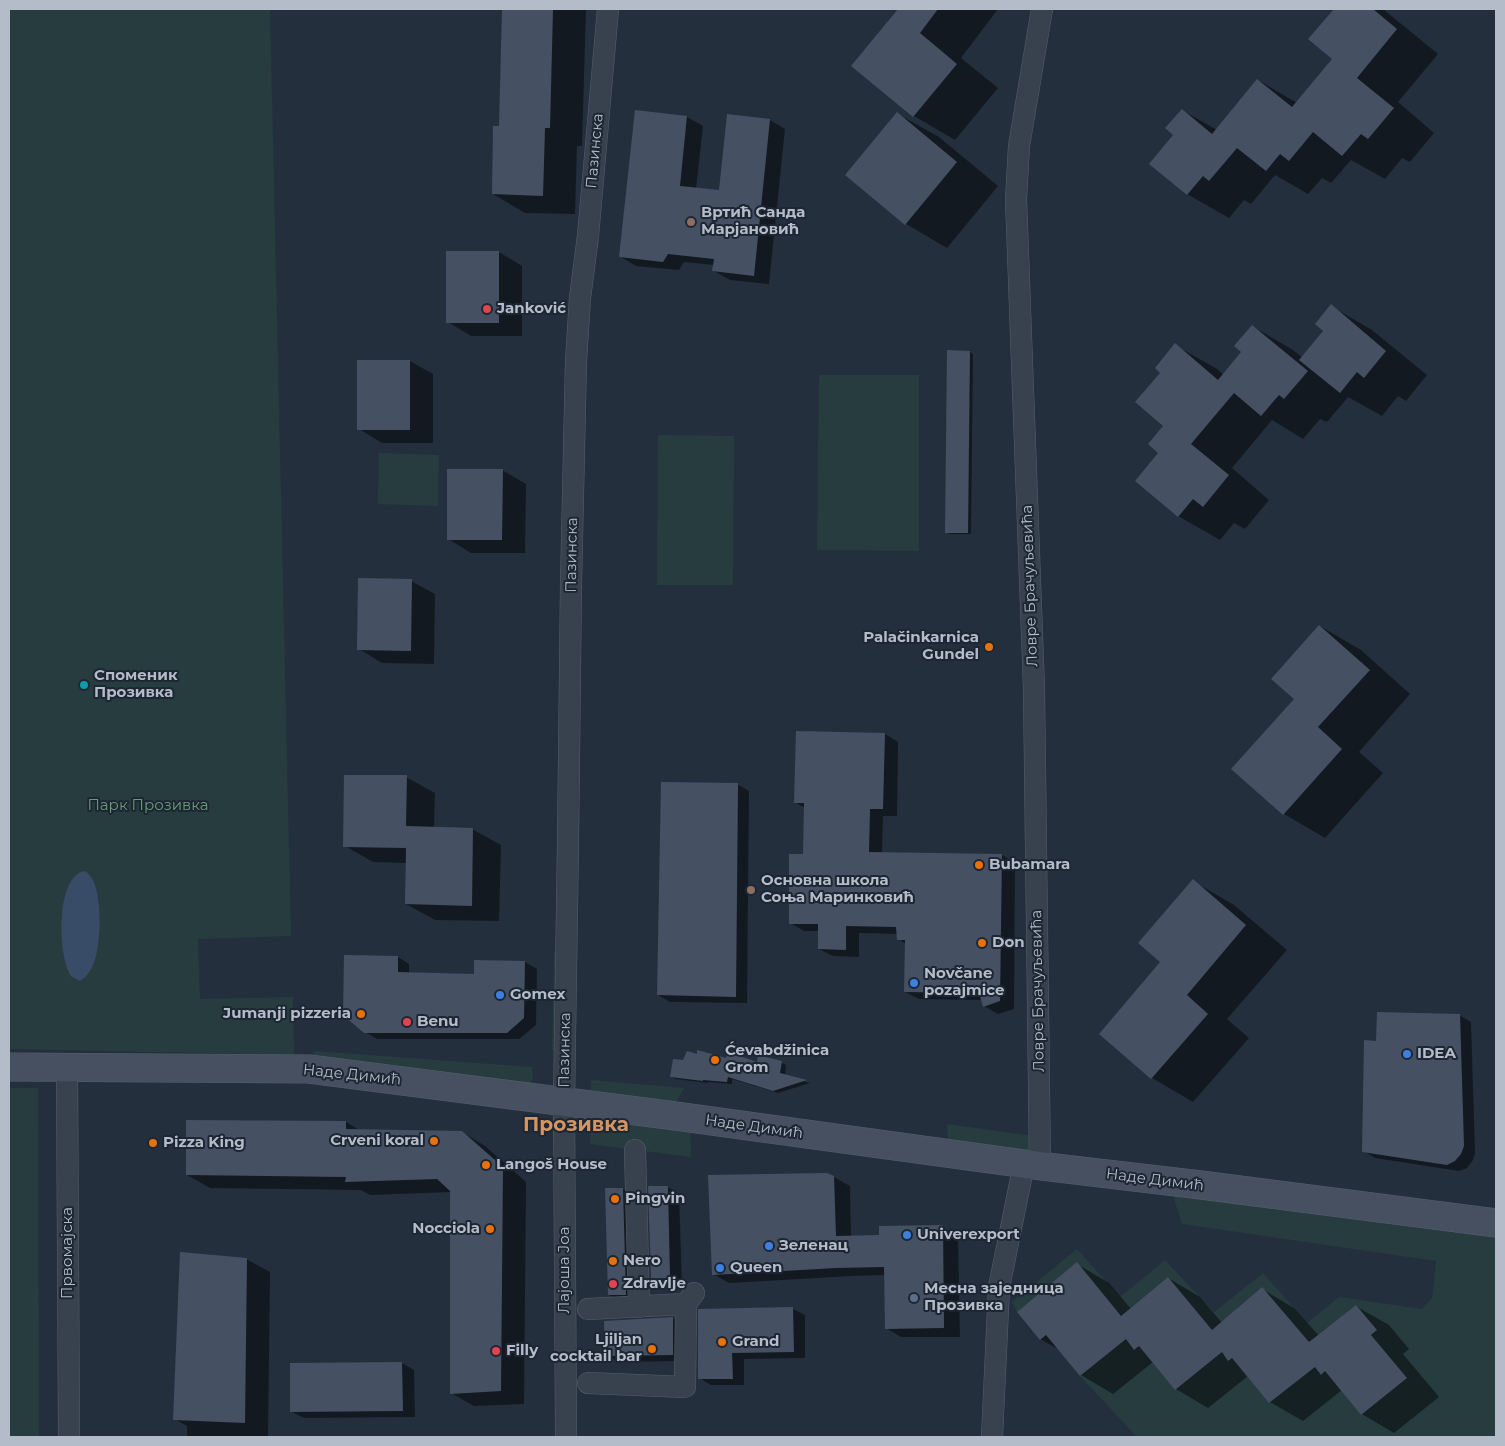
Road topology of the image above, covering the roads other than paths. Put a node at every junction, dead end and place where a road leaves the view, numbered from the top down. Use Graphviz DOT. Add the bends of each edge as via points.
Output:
graph roads {
  1 [pos="608,9"];
  2 [pos="1042,9"];
  3 [pos="9,1067"];
  4 [pos="66,1068"];
  5 [pos="564,1103"];
  6 [pos="635,1150"];
  7 [pos="1032,1165"];
  8 [pos="1496,1223"];
  9 [pos="639,1306"];
  10 [pos="588,1309"];
  11 [pos="588,1384"];
  12 [pos="69,1437"];
  13 [pos="566,1437"];
  14 [pos="992,1437"];
  1 -- 5 [label="street, Пазинска" via="576,361"];
  2 -- 7 [label="street, Ловре Брачуљевића" via="1019,146 1016,199 1034,689"];
  3 -- 4 [label="street, Наде Димић"];
  4 -- 5 [label="street, Наде Димић" via="310,1069"];
  4 -- 12 [label="street, Првомајска"];
  5 -- 7 [label="street, Наде Димић"];
  5 -- 13 [label="street, Лајоша Јоа"];
  6 -- 9 [label="street"];
  7 -- 8 [label="street, Наде Димић"];
  7 -- 14 [label="street, Ловре Брачуљевића" via="999,1287"];
  9 -- 10 [label="street"];
  9 -- 11 [label="street" via="690,1299 685,1387"];
}
